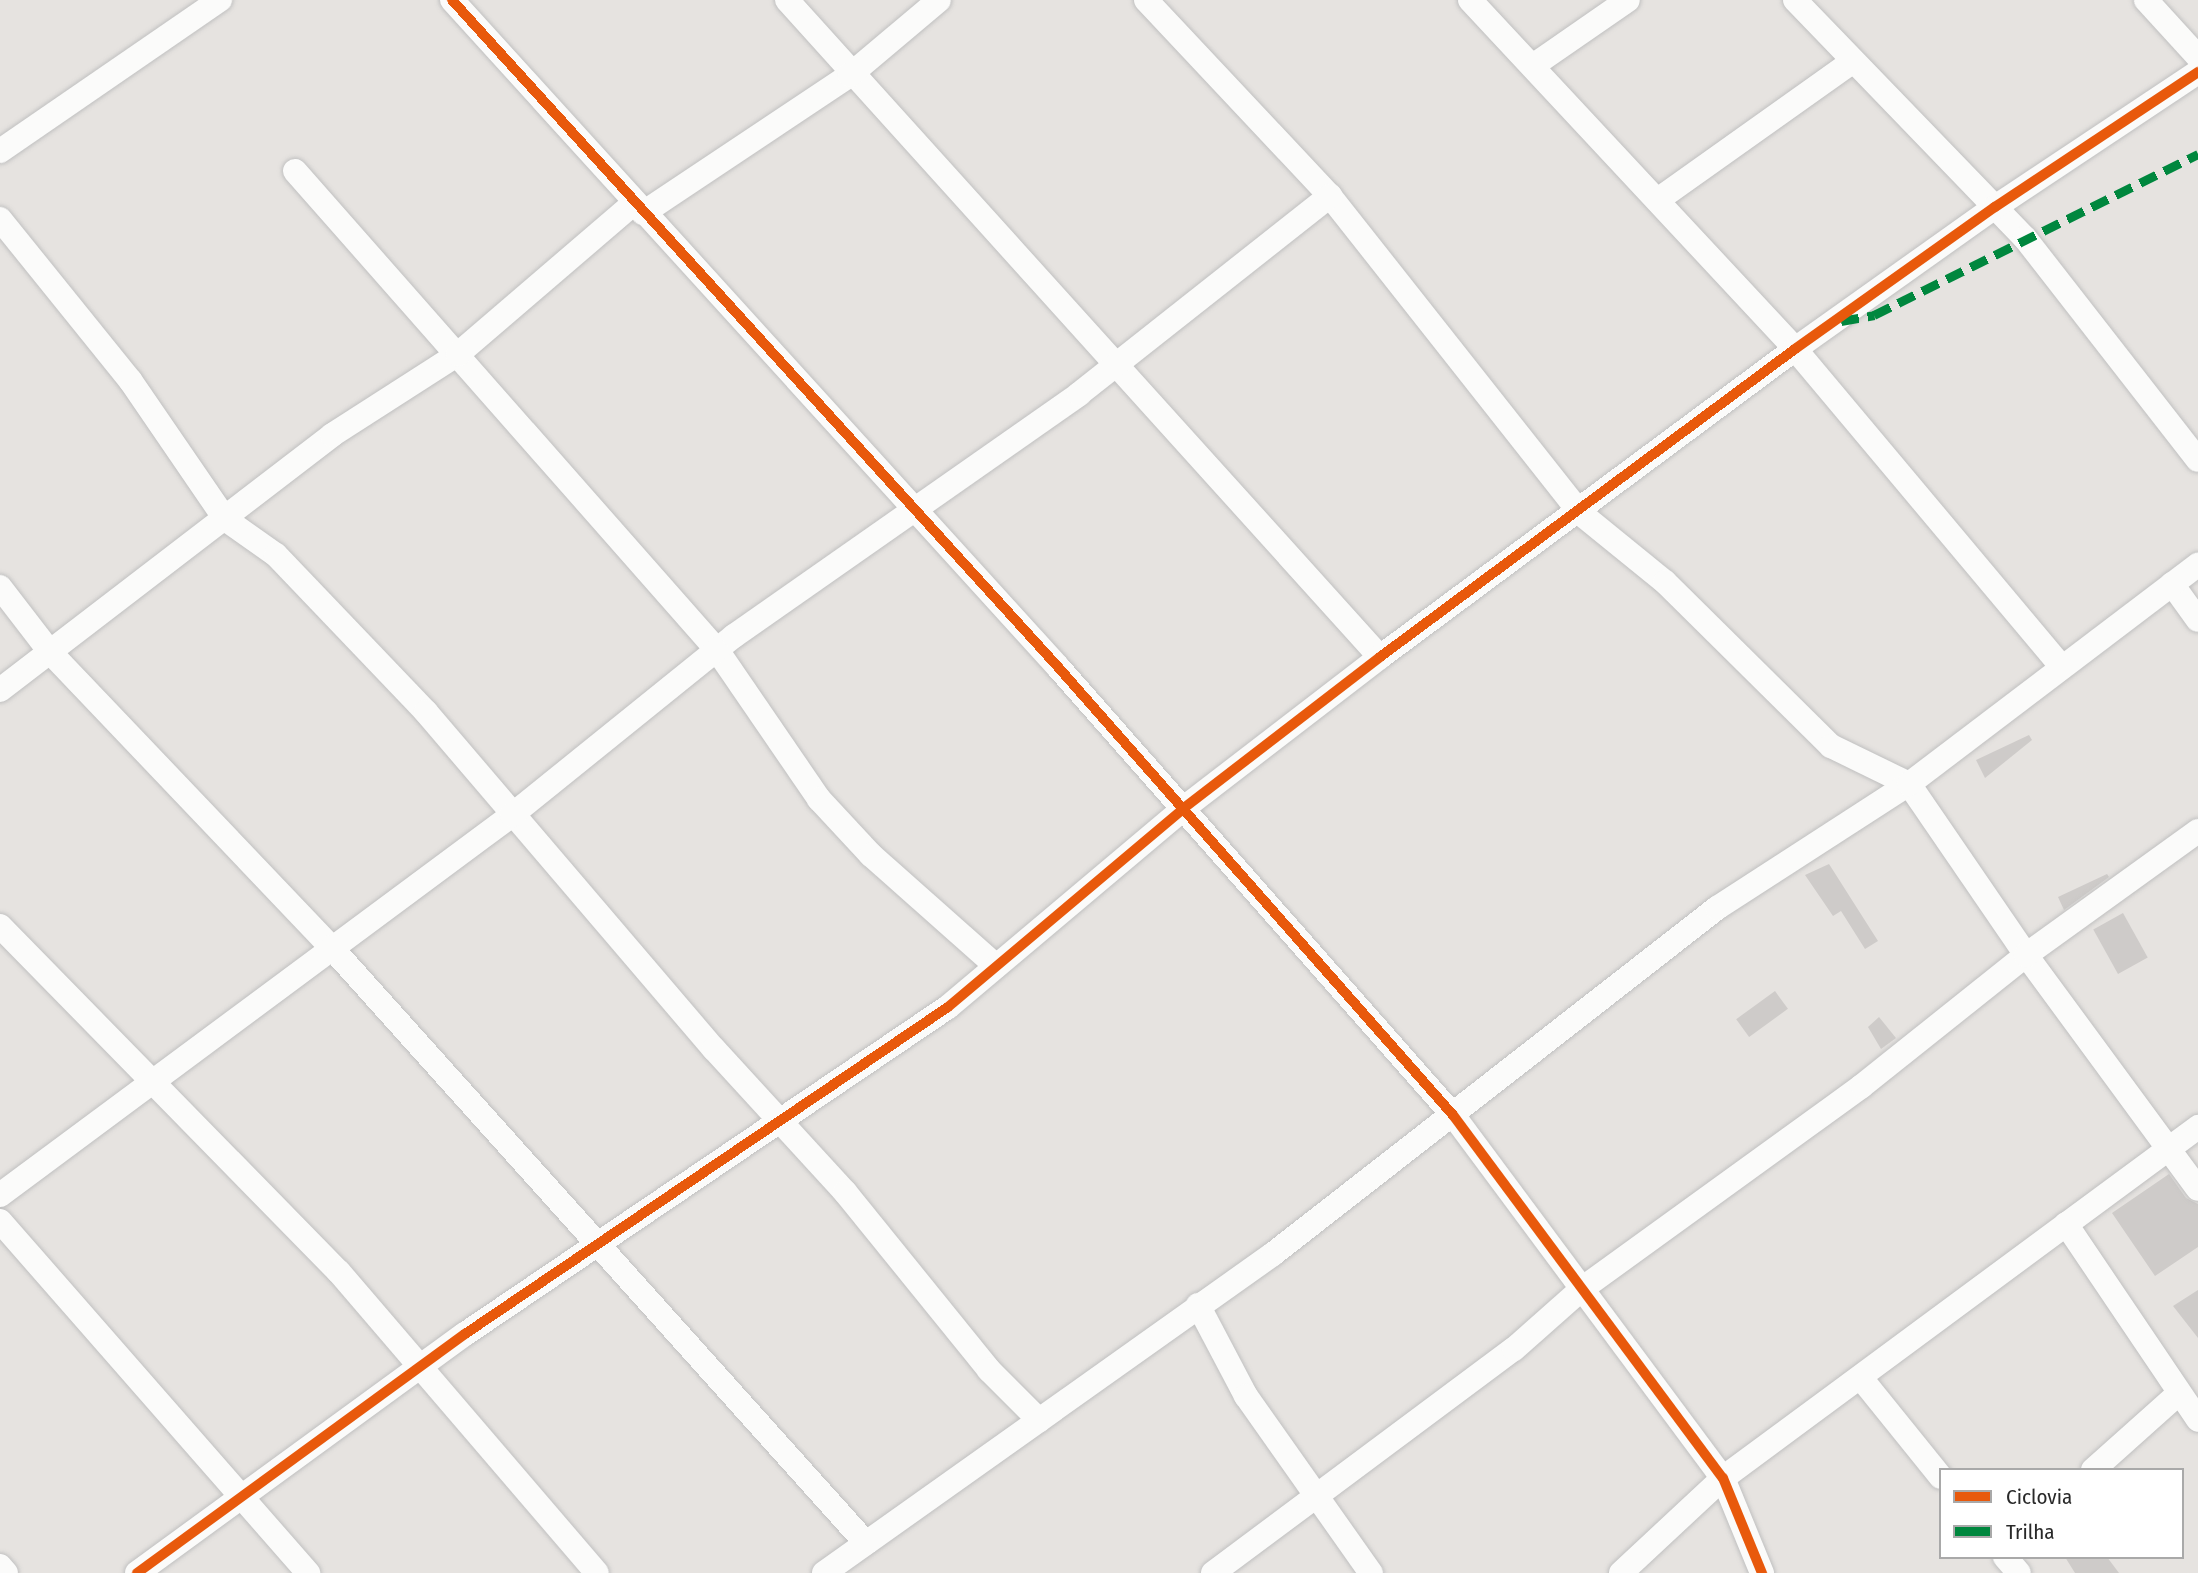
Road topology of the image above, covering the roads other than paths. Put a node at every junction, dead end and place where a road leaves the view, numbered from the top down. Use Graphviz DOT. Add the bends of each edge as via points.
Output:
graph roads {
  1 [pos="220,0"];
  2 [pos="452,0"];
  3 [pos="787,0"];
  4 [pos="939,0"];
  5 [pos="1146,0"];
  6 [pos="1470,0"];
  7 [pos="1628,0"];
  8 [pos="1795,0"];
  9 [pos="2146,0"];
  10 [pos="2198,57"];
  11 [pos="1853,61"];
  12 [pos="1534,65"];
  13 [pos="2198,72"];
  14 [pos="850,75"];
  15 [pos="0,151"];
  16 [pos="295,171"];
  17 [pos="1330,196"];
  18 [pos="1659,199"];
  19 [pos="1995,206"];
  20 [pos="638,208"];
  21 [pos="0,219"];
  22 [pos="1795,349"];
  23 [pos="458,354"];
  24 [pos="1113,365"];
  25 [pos="2198,460"];
  26 [pos="914,513"];
  27 [pos="1580,513"];
  28 [pos="225,519"];
  29 [pos="2198,565"];
  30 [pos="2172,584"];
  31 [pos="0,587"];
  32 [pos="2198,620"];
  33 [pos="717,650"];
  34 [pos="50,652"];
  35 [pos="1380,657"];
  36 [pos="2062,667"];
  37 [pos="0,690"];
  38 [pos="1909,784"];
  39 [pos="1184,808"];
  40 [pos="512,815"];
  41 [pos="2198,831"];
  42 [pos="0,926"];
  43 [pos="331,947"];
  44 [pos="2026,955"];
  45 [pos="996,966"];
  46 [pos="152,1079"];
  47 [pos="1453,1115"];
  48 [pos="780,1118"];
  49 [pos="2198,1127"];
  50 [pos="2165,1148"];
  51 [pos="2198,1189"];
  52 [pos="0,1195"];
  53 [pos="0,1221"];
  54 [pos="2066,1224"];
  55 [pos="600,1245"];
  56 [pos="1583,1288"];
  57 [pos="1198,1305"];
  58 [pos="422,1368"];
  59 [pos="1861,1378"];
  60 [pos="2179,1393"];
  61 [pos="1039,1420"];
  62 [pos="2198,1420"];
  63 [pos="2095,1468"];
  64 [pos="1939,1475"];
  65 [pos="1723,1478"];
  66 [pos="241,1494"];
  67 [pos="1315,1498"];
  68 [pos="866,1543"];
  69 [pos="2007,1559"];
  70 [pos="0,1566"];
  71 [pos="6,1573"];
  72 [pos="137,1573"];
  73 [pos="308,1573"];
  74 [pos="597,1573"];
  75 [pos="824,1573"];
  76 [pos="1213,1573"];
  77 [pos="1371,1573"];
  78 [pos="1621,1573"];
  79 [pos="1762,1573"];
  80 [pos="2019,1573"];
  1 -- 15 [label="street"];
  2 -- 20 [label="street"];
  3 -- 14 [label="street"];
  4 -- 14 [label="street"];
  5 -- 17 [label="street"];
  6 -- 12 [label="street"];
  7 -- 12 [label="street"];
  8 -- 11 [label="street"];
  9 -- 10 [label="street"];
  11 -- 18 [label="street"];
  11 -- 19 [label="street"];
  12 -- 18 [label="street"];
  13 -- 19 [label="street"];
  14 -- 20 [label="street"];
  14 -- 24 [label="street"];
  16 -- 23 [label="street"];
  17 -- 24 [label="street"];
  17 -- 27 [label="street"];
  18 -- 22 [label="street"];
  19 -- 22 [label="street"];
  19 -- 25 [label="street"];
  20 -- 23 [label="street"];
  20 -- 26 [label="street"];
  21 -- 28 [label="street" via="130,380"];
  22 -- 27 [label="street"];
  22 -- 36 [label="street"];
  23 -- 28 [label="street" via="332,435"];
  23 -- 33 [label="street"];
  24 -- 26 [label="street"];
  24 -- 35 [label="street"];
  26 -- 33 [label="street"];
  26 -- 39 [label="street"];
  27 -- 35 [label="street"];
  27 -- 38 [label="street" via="1665,582 1831,746"];
  28 -- 34 [label="street"];
  28 -- 40 [label="street" via="276,555 426,712"];
  29 -- 30 [label="street"];
  30 -- 32 [label="street"];
  30 -- 36 [label="street"];
  31 -- 34 [label="street"];
  33 -- 40 [label="street"];
  33 -- 45 [label="street" via="838,821"];
  34 -- 37 [label="street"];
  34 -- 43 [label="street"];
  35 -- 39 [label="street"];
  36 -- 38 [label="street"];
  38 -- 44 [label="street"];
  38 -- 47 [label="street" via="1717,908"];
  39 -- 45 [label="street"];
  39 -- 47 [label="street"];
  40 -- 43 [label="street"];
  40 -- 48 [label="street"];
  41 -- 44 [label="street"];
  42 -- 46 [label="street"];
  43 -- 46 [label="street"];
  43 -- 55 [label="street"];
  44 -- 50 [label="street"];
  44 -- 56 [label="street" via="1862,1086"];
  45 -- 48 [label="street" via="948,1007"];
  46 -- 52 [label="street"];
  46 -- 58 [label="street" via="266,1194"];
  47 -- 56 [label="street"];
  47 -- 57 [label="street" via="1273,1254"];
  48 -- 55 [label="street"];
  48 -- 61 [label="street" via="989,1370"];
  49 -- 50 [label="street"];
  50 -- 51 [label="street"];
  50 -- 54 [label="street"];
  53 -- 66 [label="street"];
  54 -- 59 [label="street"];
  54 -- 60 [label="street"];
  55 -- 58 [label="street"];
  55 -- 68 [label="street"];
  56 -- 65 [label="street"];
  56 -- 67 [label="street" via="1514,1349"];
  57 -- 61 [label="street"];
  57 -- 67 [label="street" via="1246,1396"];
  58 -- 66 [label="street"];
  58 -- 74 [label="street"];
  59 -- 64 [label="street"];
  59 -- 65 [label="street"];
  60 -- 62 [label="street"];
  60 -- 63 [label="street"];
  61 -- 68 [label="street"];
  65 -- 78 [label="street"];
  65 -- 79 [label="street"];
  66 -- 72 [label="street"];
  66 -- 73 [label="street"];
  67 -- 76 [label="street"];
  67 -- 77 [label="street"];
  68 -- 75 [label="street"];
  69 -- 80 [label="street"];
  70 -- 71 [label="street"];
}
